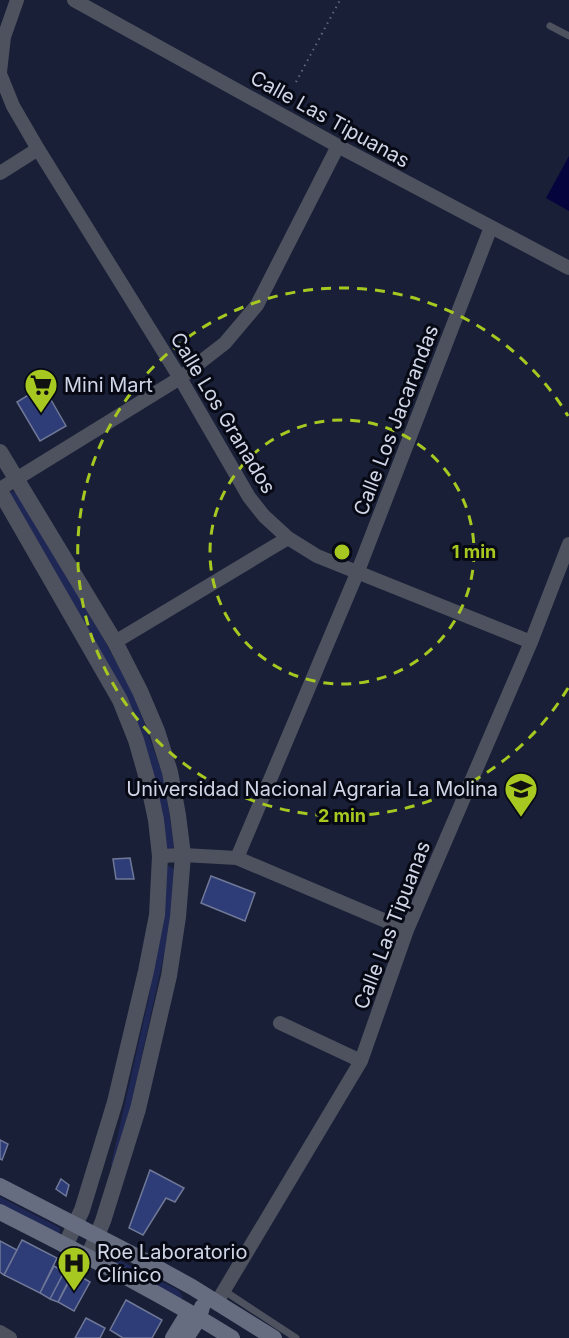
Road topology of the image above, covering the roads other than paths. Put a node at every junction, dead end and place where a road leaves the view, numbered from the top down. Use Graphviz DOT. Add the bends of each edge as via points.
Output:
graph roads {
  1 [pos="18,0"];
  2 [pos="74,0"];
  3 [pos="550,26"];
  4 [pos="569,36"];
  5 [pos="0,73"];
  6 [pos="338,146"];
  7 [pos="38,149"];
  8 [pos="0,173"];
  9 [pos="491,227"];
  10 [pos="569,268"];
  11 [pos="180,378"];
  12 [pos="0,452"];
  13 [pos="16,479"];
  14 [pos="0,490"];
  15 [pos="288,538"];
  16 [pos="569,544"];
  17 [pos="358,571"];
  18 [pos="115,642"];
  19 [pos="531,642"];
  20 [pos="183,855"];
  21 [pos="160,856"];
  22 [pos="237,858"];
  23 [pos="407,930"];
  24 [pos="280,1023"];
  25 [pos="361,1061"];
  26 [pos="95,1167"];
  27 [pos="118,1176"];
  28 [pos="0,1186"];
  29 [pos="0,1212"];
  30 [pos="76,1226"];
  31 [pos="97,1236"];
  32 [pos="65,1246"];
  33 [pos="134,1255"];
  34 [pos="88,1257"];
  35 [pos="114,1271"];
  36 [pos="192,1287"];
  37 [pos="220,1296"];
  38 [pos="194,1315"];
  39 [pos="0,1332"];
  40 [pos="10,1338"];
  41 [pos="173,1338"];
  42 [pos="186,1338"];
  43 [pos="232,1338"];
  44 [pos="274,1338"];
  45 [pos="296,1338"];
  1 -- 5 [label="street, Calle Los Granados" via="4,37"];
  2 -- 6 [label="street, Calle Las Tipuanas"];
  3 -- 4 [label="lane"];
  5 -- 7 [label="street, Calle Los Granados" via="13,106"];
  6 -- 9 [label="street, Calle Las Tipuanas"];
  6 -- 11 [label="street" via="257,305 225,344"];
  7 -- 8 [label="street"];
  7 -- 11 [label="street, Calle Los Granados"];
  9 -- 10 [label="street, Calle Las Tipuanas"];
  9 -- 17 [label="street, Calle Los Jacarandas"];
  11 -- 13 [label="street"];
  11 -- 15 [label="street, Calle Los Granados" via="249,496"];
  12 -- 13 [label="street"];
  13 -- 14 [label="street"];
  13 -- 18 [label="street"];
  14 -- 21 [label="street" via="120,700 148,782"];
  15 -- 17 [label="street, Calle Los Granados" via="317,556"];
  15 -- 18 [label="street"];
  16 -- 19 [label="street, Calle Las Tipuanas"];
  17 -- 19 [label="street, Calle Los Granados"];
  17 -- 22 [label="street, Calle Los Jacarandas"];
  18 -- 20 [label="street" via="157,731 170,772"];
  19 -- 23 [label="street, Calle Las Tipuanas"];
  20 -- 21 [label="street"];
  20 -- 22 [label="street"];
  20 -- 27 [label="street" via="168,976 138,1109"];
  21 -- 26 [label="street" via="157,915 146,971"];
  22 -- 23 [label="street"];
  23 -- 25 [label="street, Calle Las Tipuanas"];
  24 -- 25 [label="street"];
  25 -- 37 [label="street, Calle Las Tipuanas"];
  26 -- 27 [label="street"];
  26 -- 30 [label="street"];
  27 -- 31 [label="street"];
  28 -- 30 [label="main road"];
  29 -- 32 [label="main road"];
  30 -- 31 [label="main road"];
  30 -- 32 [label="street"];
  31 -- 33 [label="main road"];
  31 -- 34 [label="street"];
  32 -- 34 [label="main road"];
  33 -- 35 [label="main road" via="118,1251 109,1255"];
  33 -- 36 [label="main road"];
  34 -- 35 [label="main road"];
  35 -- 38 [label="main road"];
  36 -- 37 [label="main road"];
  36 -- 38 [label="main road" via="201,1303 201,1313"];
  37 -- 44 [label="main road"];
  37 -- 45 [label="lane"];
  38 -- 41 [label="main road"];
  38 -- 42 [label="main road"];
  38 -- 43 [label="main road"];
  39 -- 40 [label="street"];
}
